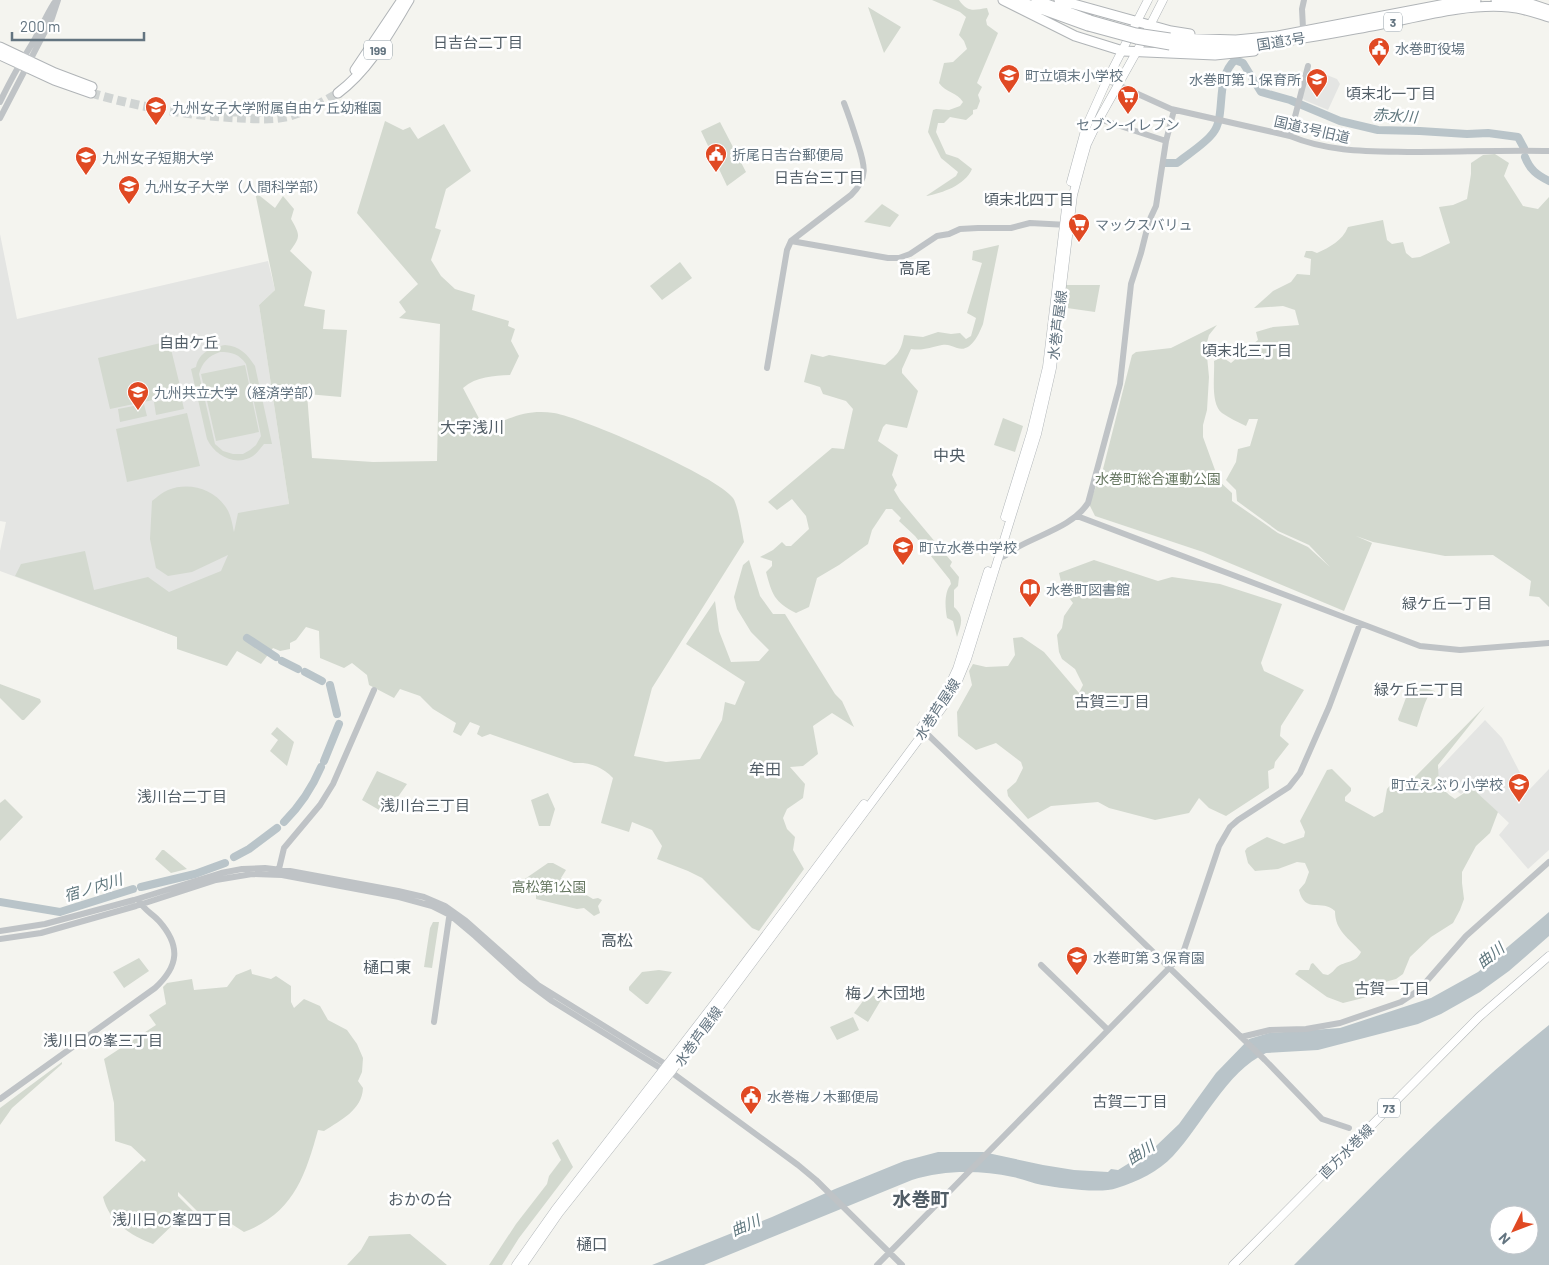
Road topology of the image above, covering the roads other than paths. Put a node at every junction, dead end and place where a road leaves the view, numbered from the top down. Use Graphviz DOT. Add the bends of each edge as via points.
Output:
graph roads {
  1 [pos="57,0"];
  2 [pos="402,0"];
  3 [pos="410,0"];
  4 [pos="1003,0"];
  5 [pos="1016,0"];
  6 [pos="1036,0"];
  7 [pos="1059,0"];
  8 [pos="1148,0"];
  9 [pos="1163,0"];
  10 [pos="1304,0"];
  11 [pos="1476,0"];
  12 [pos="1496,0"];
  13 [pos="1530,5"];
  14 [pos="1549,10"];
  15 [pos="1549,17"];
  16 [pos="1137,22"];
  17 [pos="1089,23"];
  18 [pos="1150,25"];
  19 [pos="1303,28"];
  20 [pos="1278,36"];
  21 [pos="1312,37"];
  22 [pos="0,47"];
  23 [pos="1137,51"];
  24 [pos="1123,52"];
  25 [pos="0,55"];
  26 [pos="24,63"];
  27 [pos="1308,66"];
  28 [pos="1107,80"];
  29 [pos="1117,85"];
  30 [pos="92,90"];
  31 [pos="0,102"];
  32 [pos="844,103"];
  33 [pos="1174,110"];
  34 [pos="0,118"];
  35 [pos="1099,119"];
  36 [pos="1290,136"];
  37 [pos="1166,141"];
  38 [pos="1549,151"];
  39 [pos="1066,225"];
  40 [pos="791,241"];
  41 [pos="767,368"];
  42 [pos="1077,516"];
  43 [pos="996,554"];
  44 [pos="1360,624"];
  45 [pos="1549,643"];
  46 [pos="374,690"];
  47 [pos="922,729"];
  48 [pos="1549,862"];
  49 [pos="278,872"];
  50 [pos="140,901"];
  51 [pos="451,913"];
  52 [pos="0,931"];
  53 [pos="0,939"];
  54 [pos="1549,956"];
  55 [pos="1041,965"];
  56 [pos="1169,967"];
  57 [pos="434,1022"];
  58 [pos="1108,1030"];
  59 [pos="1243,1039"];
  60 [pos="667,1069"];
  61 [pos="0,1099"];
  62 [pos="1349,1128"];
  63 [pos="890,1253"];
  64 [pos="516,1265"];
  65 [pos="523,1265"];
  66 [pos="877,1265"];
  67 [pos="902,1265"];
  68 [pos="1233,1265"];
  1 -- 26 [label="street"];
  2 -- 3 [label="highway, 199" via="364,59 336,91 349,85 369,64"];
  4 -- 24 [label="highway" via="1075,36"];
  5 -- 17 [label="highway, 国道3号 / 3"];
  6 -- 17 [label="highway, 国道3号 / 3"];
  7 -- 16 [label="highway"];
  8 -- 16 [label="main road, 水巻芦屋線"];
  9 -- 18 [label="main road, 水巻芦屋線"];
  10 -- 19 [label="street"];
  11 -- 20 [label="highway, 国道3号 / 3"];
  12 -- 13 [label="highway, 国道3号 / 3"];
  13 -- 14 [label="highway, 国道3号 / 3"];
  13 -- 15 [label="highway, 国道3号 / 3"];
  13 -- 21 [label="highway, 国道3号 / 3" via="1469,9"];
  16 -- 18 [label="highway"];
  16 -- 24 [label="main road, 水巻芦屋線"];
  17 -- 20 [label="highway, 国道3号 / 3, bridge" via="1170,38 1236,40"];
  17 -- 21 [label="highway, 国道3号 / 3, bridge" via="1136,39 1203,48 1274,44"];
  18 -- 20 [label="highway" via="1186,34 1263,33"];
  18 -- 23 [label="main road, 水巻芦屋線"];
  21 -- 23 [label="highway" via="1237,54"];
  22 -- 26 [label="highway"];
  23 -- 24 [label="highway"];
  23 -- 29 [label="main road, 水巻芦屋線"];
  24 -- 28 [label="main road, 水巻芦屋線"];
  25 -- 26 [label="highway"];
  26 -- 30 [label="highway" via="54,80"];
  26 -- 31 [label="street"];
  26 -- 34 [label="street"];
  27 -- 36 [label="street"];
  28 -- 29 [label="street, 国道3号旧道"];
  28 -- 39 [label="main road, 水巻芦屋線" via="1086,127 1075,164"];
  29 -- 33 [label="street, 国道3号旧道"];
  29 -- 35 [label="main road, 水巻芦屋線"];
  32 -- 40 [label="street" via="863,159 862,181 851,195"];
  33 -- 36 [label="street, 国道3号旧道"];
  33 -- 37 [label="street"];
  35 -- 37 [label="street"];
  35 -- 39 [label="main road, 水巻芦屋線" via="1087,144"];
  36 -- 38 [label="street, 国道3号旧道" via="1303,142 1352,151"];
  37 -- 42 [label="street" via="1156,206 1131,284 1116,402 1092,492"];
  39 -- 40 [label="street" via="1030,223 1011,228 960,229 937,236 899,258"];
  39 -- 43 [label="main road, 水巻芦屋線" via="1052,368 1037,434"];
  40 -- 41 [label="street"];
  42 -- 43 [label="street" via="1006,556"];
  42 -- 44 [label="street"];
  43 -- 47 [label="main road, 水巻芦屋線" via="962,672 946,702"];
  44 -- 45 [label="street" via="1433,648 1460,650"];
  44 -- 56 [label="street" via="1305,765 1289,787 1230,827 1219,846 1183,954"];
  46 -- 49 [label="street" via="333,784 284,848"];
  47 -- 56 [label="street"];
  47 -- 60 [label="main road, 水巻芦屋線"];
  48 -- 59 [label="street" via="1466,936 1419,990 1401,1002 1340,1023 1306,1029 1270,1030"];
  49 -- 50 [label="street" via="233,876"];
  49 -- 51 [label="street" via="407,892 433,901"];
  50 -- 52 [label="street" via="32,927"];
  50 -- 53 [label="street" via="40,933"];
  50 -- 61 [label="street" via="172,939 175,960 172,970 155,988"];
  51 -- 57 [label="street"];
  51 -- 60 [label="street" via="540,993"];
  54 -- 68 [label="main road, 直方水巻線 / 73" via="1479,1017"];
  55 -- 58 [label="street"];
  56 -- 58 [label="street"];
  56 -- 59 [label="street"];
  58 -- 63 [label="street"];
  59 -- 62 [label="street" via="1322,1119"];
  60 -- 63 [label="street" via="798,1165"];
  60 -- 64 [label="main road, 水巻芦屋線" via="555,1210"];
  60 -- 65 [label="main road, 水巻芦屋線"];
  63 -- 66 [label="street"];
  63 -- 67 [label="street"];
}
